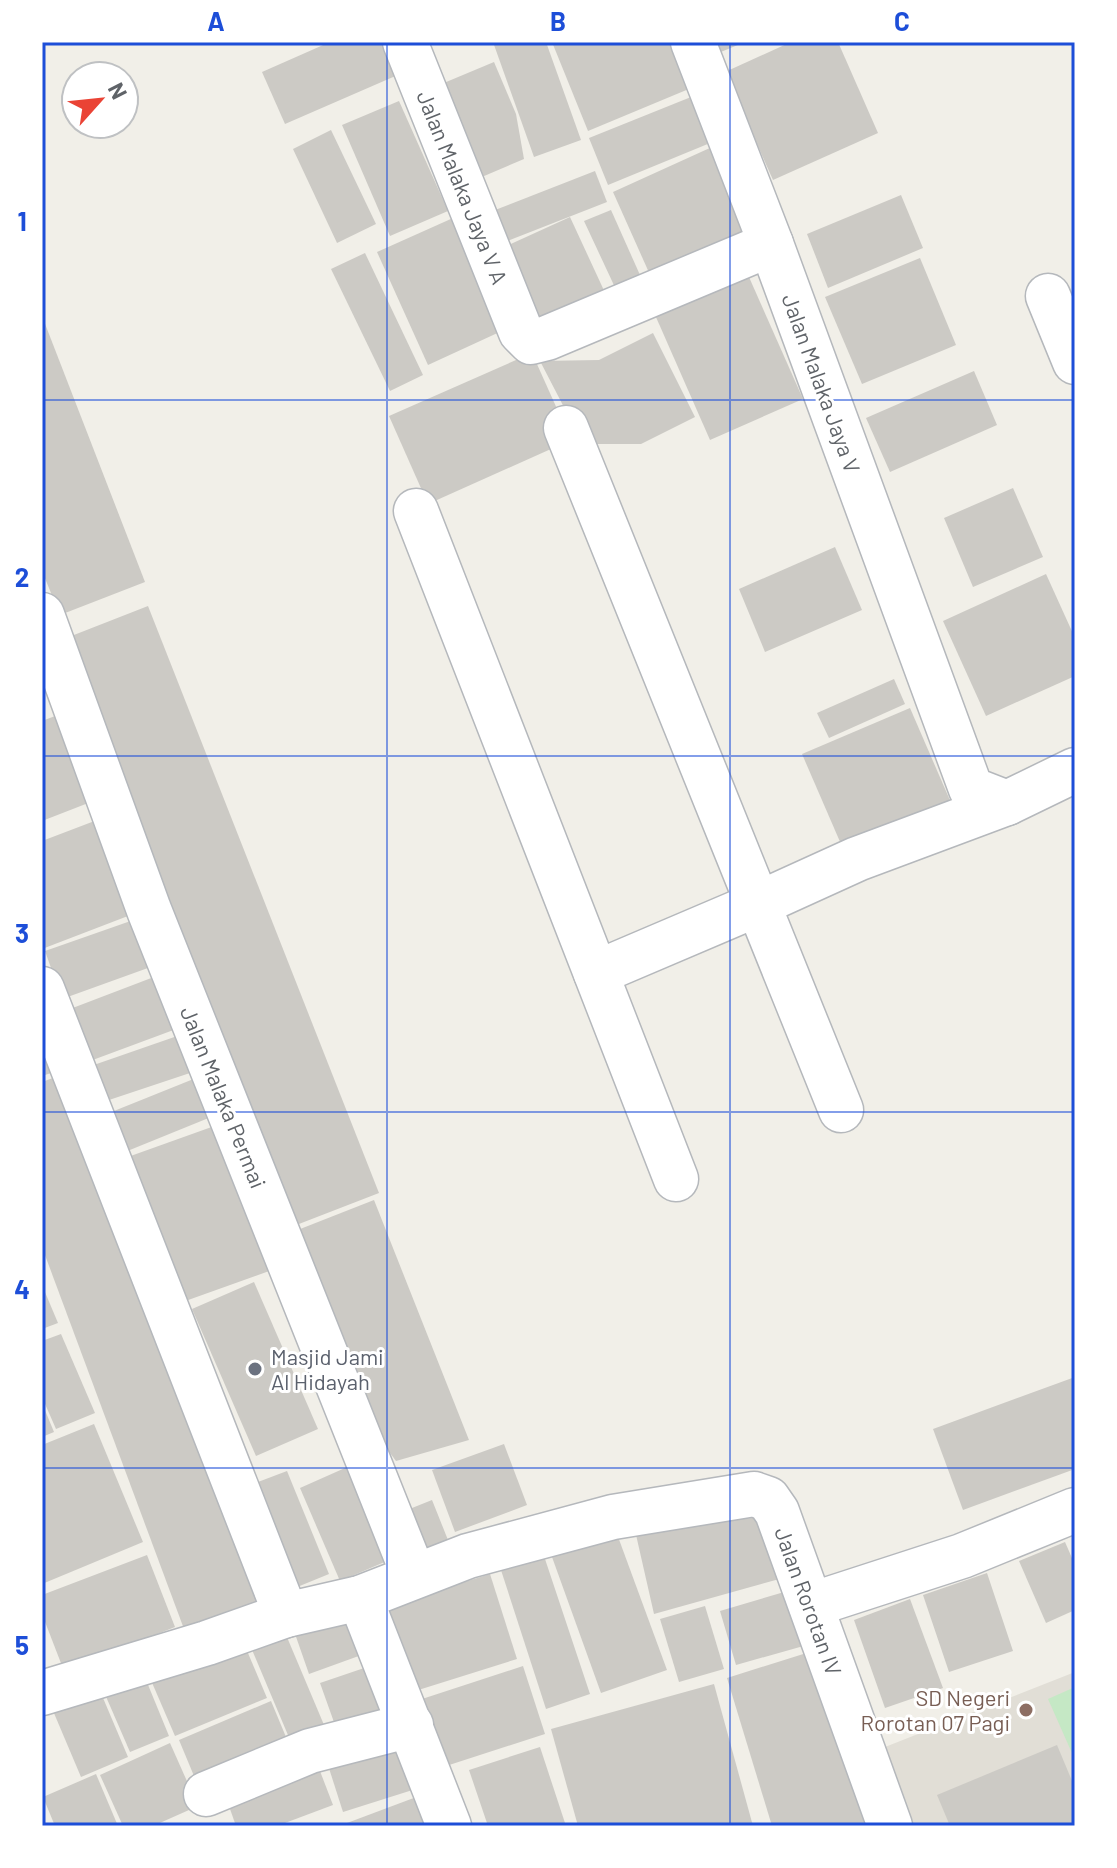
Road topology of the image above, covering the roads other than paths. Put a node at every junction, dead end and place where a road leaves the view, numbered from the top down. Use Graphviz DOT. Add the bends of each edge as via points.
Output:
graph roads {
  1 [pos="405,42"];
  2 [pos="693,42"];
  3 [pos="771,244"];
  4 [pos="1048,296"];
  5 [pos="1075,362"];
  6 [pos="566,428"];
  7 [pos="416,511"];
  8 [pos="42,615"];
  9 [pos="1075,770"];
  10 [pos="1007,803"];
  11 [pos="758,904"];
  12 [pos="596,973"];
  13 [pos="42,989"];
  14 [pos="841,1110"];
  15 [pos="676,1179"];
  16 [pos="1075,1510"];
  17 [pos="414,1576"];
  18 [pos="360,1598"];
  19 [pos="811,1605"];
  20 [pos="286,1615"];
  21 [pos="46,1680"];
  22 [pos="411,1725"];
  23 [pos="206,1794"];
  24 [pos="449,1826"];
  25 [pos="890,1826"];
  1 -- 3 [label="street, Jalan Malaka Jaya V A" via="521,332 531,342"];
  2 -- 3 [label="street, Jalan Malaka Jaya V"];
  3 -- 10 [label="street, Jalan Malaka Jaya V" via="971,789"];
  4 -- 5 [label="street"];
  6 -- 11 [label="street"];
  7 -- 12 [label="street"];
  8 -- 17 [label="street, Jalan Malaka Permai" via="149,910"];
  9 -- 10 [label="street"];
  10 -- 11 [label="street" via="857,859"];
  11 -- 12 [label="street"];
  11 -- 14 [label="street"];
  12 -- 15 [label="street"];
  13 -- 20 [label="street"];
  16 -- 19 [label="street" via="962,1556"];
  17 -- 18 [label="street"];
  17 -- 19 [label="street, Jalan Rorotan IV" via="613,1517 754,1494 768,1499 777,1512"];
  18 -- 20 [label="street"];
  18 -- 22 [label="street"];
  19 -- 25 [label="street, Jalan Rorotan IV"];
  20 -- 21 [label="street" via="207,1643"];
  22 -- 23 [label="street" via="310,1751"];
  22 -- 24 [label="street"];
}
